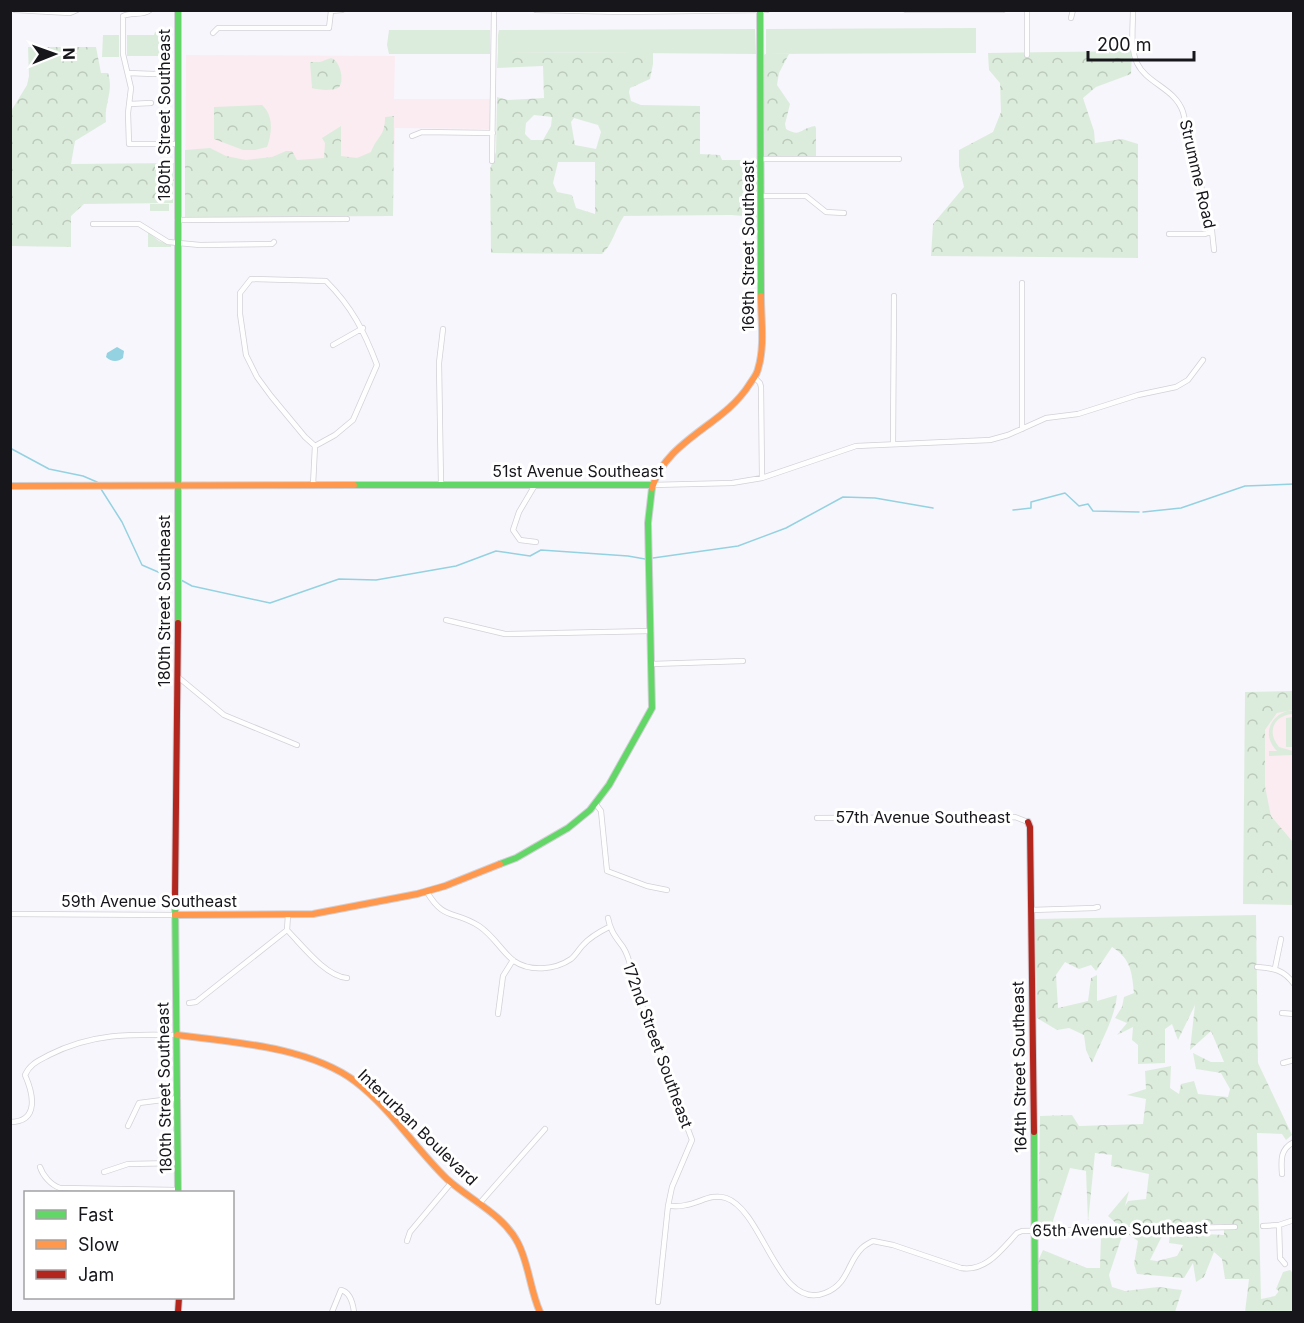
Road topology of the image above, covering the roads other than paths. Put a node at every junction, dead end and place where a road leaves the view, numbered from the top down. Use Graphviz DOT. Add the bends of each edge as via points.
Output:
graph roads {
  1 [pos="15,10"];
  2 [pos="178,10"];
  3 [pos="342,10"];
  4 [pos="494,10"];
  5 [pos="536,10"];
  6 [pos="767,10"];
  7 [pos="906,10"];
  8 [pos="1002,10"];
  9 [pos="1027,10"];
  10 [pos="1073,10"];
  11 [pos="1133,10"];
  12 [pos="77,11"];
  13 [pos="150,11"];
  14 [pos="331,11"];
  15 [pos="573,11"];
  16 [pos="623,11"];
  17 [pos="672,11"];
  18 [pos="710,11"];
  19 [pos="760,11"];
  20 [pos="1071,18"];
  21 [pos="213,33"];
  22 [pos="1027,55"];
  23 [pos="166,72"];
  24 [pos="129,73"];
  25 [pos="130,104"];
  26 [pos="151,104"];
  27 [pos="493,133"];
  28 [pos="412,135"];
  29 [pos="178,144"];
  30 [pos="761,159"];
  31 [pos="899,159"];
  32 [pos="492,161"];
  33 [pos="761,196"];
  34 [pos="844,213"];
  35 [pos="347,219"];
  36 [pos="177,220"];
  37 [pos="93,224"];
  38 [pos="1212,231"];
  39 [pos="1169,234"];
  40 [pos="177,242"];
  41 [pos="274,242"];
  42 [pos="1214,250"];
  43 [pos="1022,283"];
  44 [pos="894,296"];
  45 [pos="363,328"];
  46 [pos="443,329"];
  47 [pos="333,345"];
  48 [pos="1203,360"];
  49 [pos="755,378"];
  50 [pos="1022,429"];
  51 [pos="893,444"];
  52 [pos="315,446"];
  53 [pos="762,478"];
  54 [pos="313,485"];
  55 [pos="441,485"];
  56 [pos="535,485"];
  57 [pos="652,485"];
  58 [pos="10,486"];
  59 [pos="178,486"];
  60 [pos="536,542"];
  61 [pos="446,620"];
  62 [pos="651,631"];
  63 [pos="743,661"];
  64 [pos="652,664"];
  65 [pos="178,676"];
  66 [pos="297,745"];
  67 [pos="596,803"];
  68 [pos="817,818"];
  69 [pos="1028,822"];
  70 [pos="667,890"];
  71 [pos="427,892"];
  72 [pos="1098,907"];
  73 [pos="1031,910"];
  74 [pos="10,914"];
  75 [pos="175,915"];
  76 [pos="288,915"];
  77 [pos="608,918"];
  78 [pos="609,927"];
  79 [pos="287,930"];
  80 [pos="1281,939"];
  81 [pos="513,960"];
  82 [pos="1257,967"];
  83 [pos="1275,968"];
  84 [pos="347,978"];
  85 [pos="1293,984"];
  86 [pos="189,1003"];
  87 [pos="1282,1013"];
  88 [pos="498,1014"];
  89 [pos="1293,1014"];
  90 [pos="177,1035"];
  91 [pos="1293,1060"];
  92 [pos="1282,1063"];
  93 [pos="178,1098"];
  94 [pos="10,1122"];
  95 [pos="128,1126"];
  96 [pos="545,1129"];
  97 [pos="1293,1142"];
  98 [pos="178,1163"];
  99 [pos="40,1167"];
  100 [pos="104,1172"];
  101 [pos="1282,1174"];
  102 [pos="451,1183"];
  103 [pos="178,1191"];
  104 [pos="480,1204"];
  105 [pos="668,1206"];
  106 [pos="1293,1220"];
  107 [pos="1279,1225"];
  108 [pos="1263,1226"];
  109 [pos="1235,1227"];
  110 [pos="1035,1231"];
  111 [pos="407,1240"];
  112 [pos="1285,1264"];
  113 [pos="658,1302"];
  114 [pos="332,1312"];
  115 [pos="354,1312"];
  116 [pos="540,1312"];
  117 [pos="1035,1312"];
  1 -- 12 [label="street"];
  2 -- 29 [label="street, 180th Street Southeast"];
  3 -- 14 [label="street"];
  4 -- 27 [label="street"];
  5 -- 15 [label="street"];
  6 -- 19 [label="street"];
  7 -- 8 [label="street"];
  9 -- 22 [label="street"];
  10 -- 20 [label="street"];
  11 -- 38 [label="street, Strumme Road" via="1136,60 1141,69 1180,102"];
  13 -- 24 [label="street" via="123,16 123,54"];
  14 -- 21 [label="street" via="329,28 218,28"];
  15 -- 16 [label="street"];
  16 -- 17 [label="street"];
  17 -- 18 [label="street"];
  18 -- 19 [label="street"];
  19 -- 30 [label="street, 169th Street Southeast"];
  23 -- 24 [label="street"];
  24 -- 25 [label="street"];
  25 -- 26 [label="street"];
  25 -- 29 [label="street" via="129,144"];
  27 -- 28 [label="street"];
  27 -- 32 [label="street"];
  29 -- 36 [label="street, 180th Street Southeast"];
  30 -- 31 [label="street"];
  30 -- 33 [label="street, 169th Street Southeast"];
  33 -- 34 [label="street" via="806,196 826,212"];
  33 -- 49 [label="street, 169th Street Southeast" via="761,352"];
  35 -- 36 [label="street"];
  36 -- 40 [label="street, 180th Street Southeast"];
  37 -- 40 [label="street" via="139,224 161,240"];
  38 -- 39 [label="street"];
  38 -- 42 [label="street, Strumme Road"];
  40 -- 41 [label="street"];
  40 -- 59 [label="street, 180th Street Southeast"];
  43 -- 50 [label="street"];
  44 -- 51 [label="street"];
  45 -- 47 [label="street"];
  45 -- 52 [label="street" via="377,365 371,381 353,420"];
  45 -- 52 [label="street" via="326,281 251,279 240,293 246,355 271,396"];
  46 -- 55 [label="street" via="439,363"];
  48 -- 50 [label="street, 51st Avenue Southeast" via="1181,384 1078,414 1046,418"];
  49 -- 53 [label="street, 169th Street Southeast" via="760,383"];
  49 -- 57 [label="street" via="734,405 678,448"];
  50 -- 51 [label="street, 51st Avenue Southeast" via="973,442"];
  51 -- 53 [label="street, 51st Avenue Southeast" via="856,446"];
  52 -- 54 [label="street"];
  53 -- 57 [label="street, 51st Avenue Southeast" via="732,483"];
  54 -- 55 [label="street, 51st Avenue Southeast"];
  54 -- 59 [label="street, 51st Avenue Southeast"];
  55 -- 56 [label="street, 51st Avenue Southeast"];
  56 -- 57 [label="street, 51st Avenue Southeast"];
  56 -- 60 [label="street" via="513,530 520,540"];
  57 -- 62 [label="street, 59th Avenue Southeast" via="648,509"];
  58 -- 59 [label="street, 51st Avenue Southeast"];
  59 -- 65 [label="street, 180th Street Southeast"];
  61 -- 62 [label="street" via="505,634"];
  62 -- 64 [label="street, 59th Avenue Southeast"];
  63 -- 64 [label="street"];
  64 -- 67 [label="street, 59th Avenue Southeast" via="652,708"];
  65 -- 66 [label="street" via="224,716"];
  65 -- 75 [label="street, 180th Street Southeast"];
  67 -- 70 [label="street" via="601,811 607,871"];
  67 -- 71 [label="street, 59th Avenue Southeast" via="568,828 516,858"];
  68 -- 69 [label="street, 57th Avenue Southeast" via="1015,817"];
  69 -- 73 [label="street, 164th Street Southeast"];
  71 -- 76 [label="street, 59th Avenue Southeast" via="320,914"];
  71 -- 81 [label="street" via="441,911 471,921 486,931"];
  72 -- 73 [label="street"];
  73 -- 110 [label="street, 164th Street Southeast"];
  74 -- 75 [label="street, 59th Avenue Southeast"];
  75 -- 76 [label="street, 59th Avenue Southeast"];
  75 -- 90 [label="street, 180th Street Southeast"];
  76 -- 79 [label="street"];
  77 -- 78 [label="street, 172nd Street Southeast"];
  78 -- 81 [label="street" via="584,944 572,958 552,968 527,967"];
  78 -- 105 [label="street, 172nd Street Southeast" via="631,969 692,1140"];
  79 -- 84 [label="street" via="327,970"];
  79 -- 86 [label="street" via="196,1002"];
  80 -- 83 [label="street"];
  81 -- 88 [label="street" via="503,976"];
  82 -- 83 [label="street"];
  83 -- 85 [label="street"];
  87 -- 89 [label="street"];
  90 -- 93 [label="street, 180th Street Southeast"];
  90 -- 94 [label="street" via="98,1037 38,1061 25,1075 34,1102 23,1120"];
  90 -- 102 [label="street, Interurban Boulevard" via="317,1062 347,1077 381,1106"];
  91 -- 92 [label="street"];
  93 -- 95 [label="street" via="139,1103"];
  93 -- 98 [label="street, 180th Street Southeast"];
  96 -- 104 [label="street"];
  97 -- 101 [label="street" via="1283,1151"];
  98 -- 100 [label="street" via="128,1164"];
  98 -- 103 [label="street, 180th Street Southeast"];
  99 -- 103 [label="street" via="42,1174 60,1188"];
  102 -- 104 [label="street, Interurban Boulevard"];
  102 -- 111 [label="street"];
  104 -- 116 [label="street, Interurban Boulevard" via="517,1241"];
  105 -- 110 [label="street, 65th Avenue Southeast" via="685,1206 714,1196 739,1206 788,1282 798,1292 810,1296 833,1288 843,1279 860,1249 873,1241 971,1270 991,1260 1017,1233"];
  105 -- 113 [label="street"];
  106 -- 107 [label="street"];
  107 -- 108 [label="street"];
  107 -- 112 [label="street" via="1280,1258"];
  109 -- 110 [label="street, 65th Avenue Southeast"];
  110 -- 117 [label="street, 164th Street Southeast"];
  114 -- 115 [label="street" via="341,1290 349,1296"];
}
